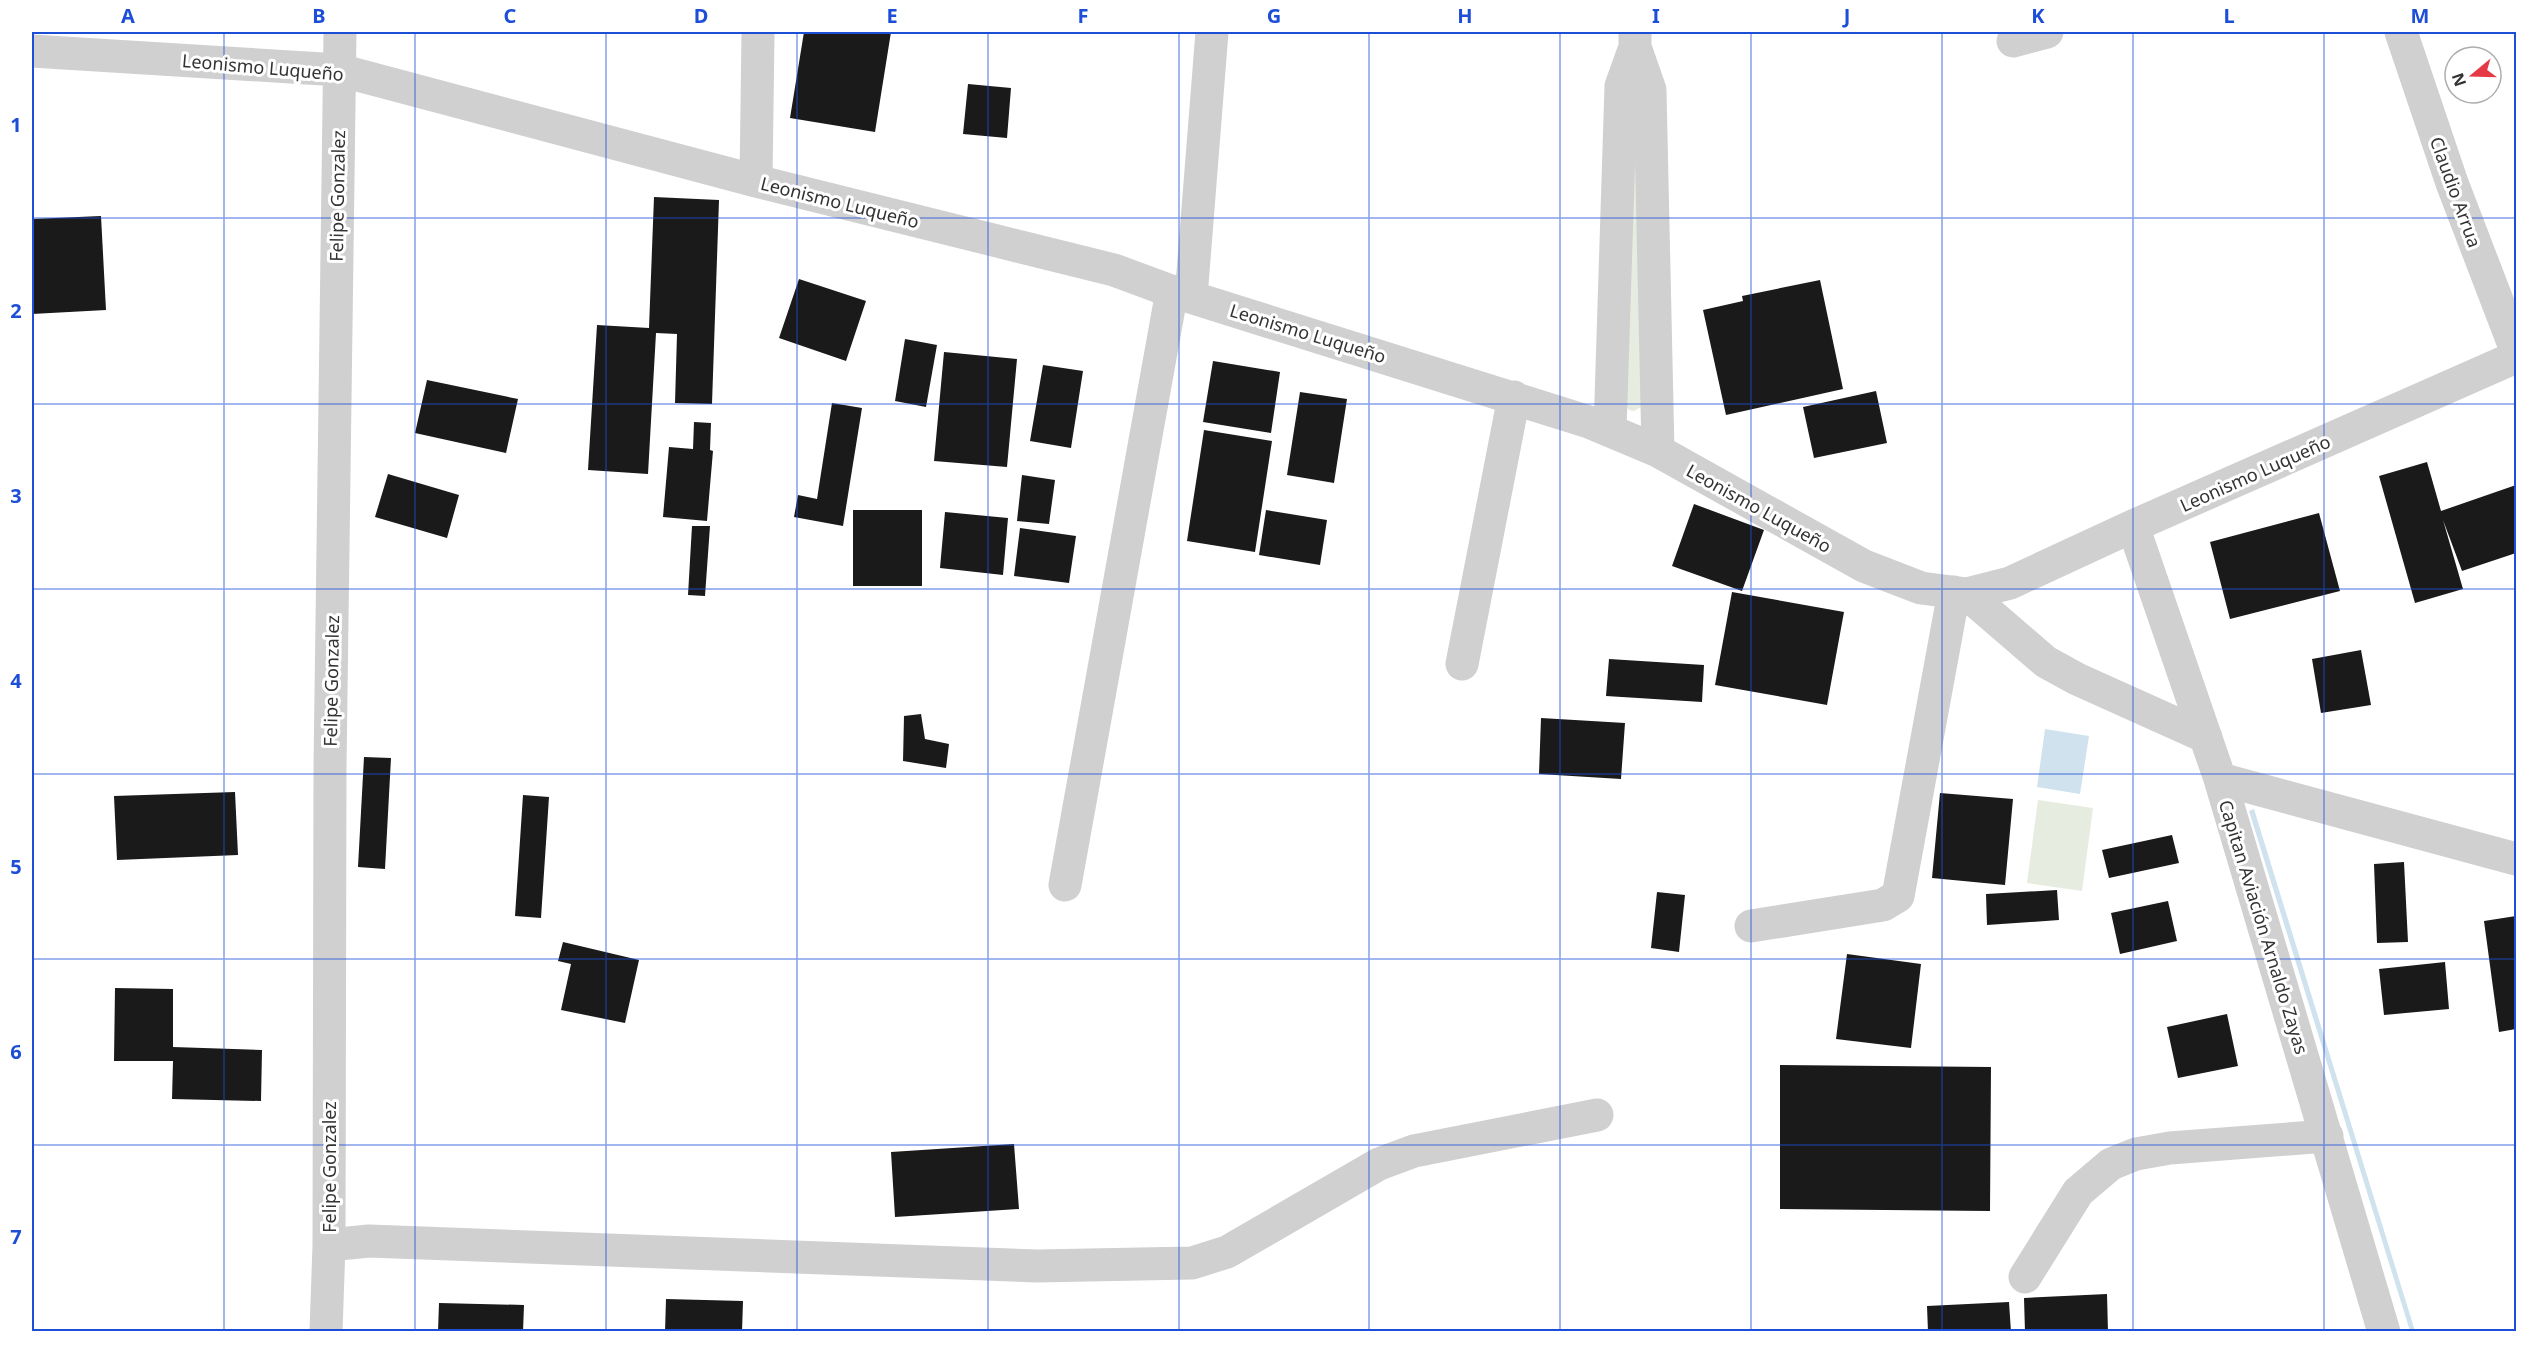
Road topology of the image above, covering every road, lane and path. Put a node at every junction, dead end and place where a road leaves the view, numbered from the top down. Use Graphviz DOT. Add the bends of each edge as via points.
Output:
graph roads {
  1 [pos="340,32"];
  2 [pos="758,32"];
  3 [pos="1212,32"];
  4 [pos="2047,32"];
  5 [pos="2401,32"];
  6 [pos="1635,40"];
  7 [pos="2013,41"];
  8 [pos="32,51"];
  9 [pos="339,70"];
  10 [pos="756,181"];
  11 [pos="1181,294"];
  12 [pos="2517,350"];
  13 [pos="2517,357"];
  14 [pos="1515,397"];
  15 [pos="1610,430"];
  16 [pos="1658,451"];
  17 [pos="2133,526"];
  18 [pos="1961,593"];
  19 [pos="1462,664"];
  20 [pos="2206,737"];
  21 [pos="2220,779"];
  22 [pos="2517,859"];
  23 [pos="1065,885"];
  24 [pos="1751,926"];
  25 [pos="1597,1115"];
  26 [pos="2327,1136"];
  27 [pos="329,1245"];
  28 [pos="2025,1277"];
  29 [pos="326,1332"];
  30 [pos="2384,1332"];
  1 -- 9 [label="street, Felipe Gonzalez"];
  2 -- 10 [label="street"];
  3 -- 11 [label="street"];
  4 -- 7 [label="street"];
  5 -- 12 [label="street, Claudio Arrua" via="2452,183"];
  6 -- 15 [label="street" via="1621,86"];
  6 -- 16 [label="street" via="1650,90"];
  8 -- 9 [label="street, Leonismo Luqueño"];
  9 -- 10 [label="street, Leonismo Luqueño"];
  9 -- 27 [label="street, Felipe Gonzalez" via="330,768"];
  10 -- 11 [label="street, Leonismo Luqueño" via="1114,270"];
  11 -- 14 [label="street, Leonismo Luqueño"];
  11 -- 23 [label="street"];
  13 -- 17 [label="street, Leonismo Luqueño"];
  14 -- 15 [label="street, Leonismo Luqueño"];
  14 -- 19 [label="street"];
  15 -- 16 [label="street, Leonismo Luqueño"];
  16 -- 18 [label="street, Leonismo Luqueño" via="1864,566 1921,588"];
  17 -- 18 [label="street, Leonismo Luqueño" via="2010,583"];
  17 -- 20 [label="street, Capitan Aviación Arnaldo Zayas"];
  18 -- 20 [label="street" via="2046,662"];
  18 -- 24 [label="street" via="1898,896 1883,905"];
  20 -- 21 [label="street, Capitan Aviación Arnaldo Zayas"];
  21 -- 22 [label="street"];
  21 -- 26 [label="street, Capitan Aviación Arnaldo Zayas"];
  25 -- 27 [label="street" via="1414,1151 1379,1164 1227,1252 1192,1263 1037,1266 369,1241"];
  26 -- 28 [label="street" via="2170,1148 2136,1154 2111,1164 2078,1192"];
  26 -- 30 [label="street, Capitan Aviación Arnaldo Zayas"];
  27 -- 29 [label="street, Felipe Gonzalez"];
}
